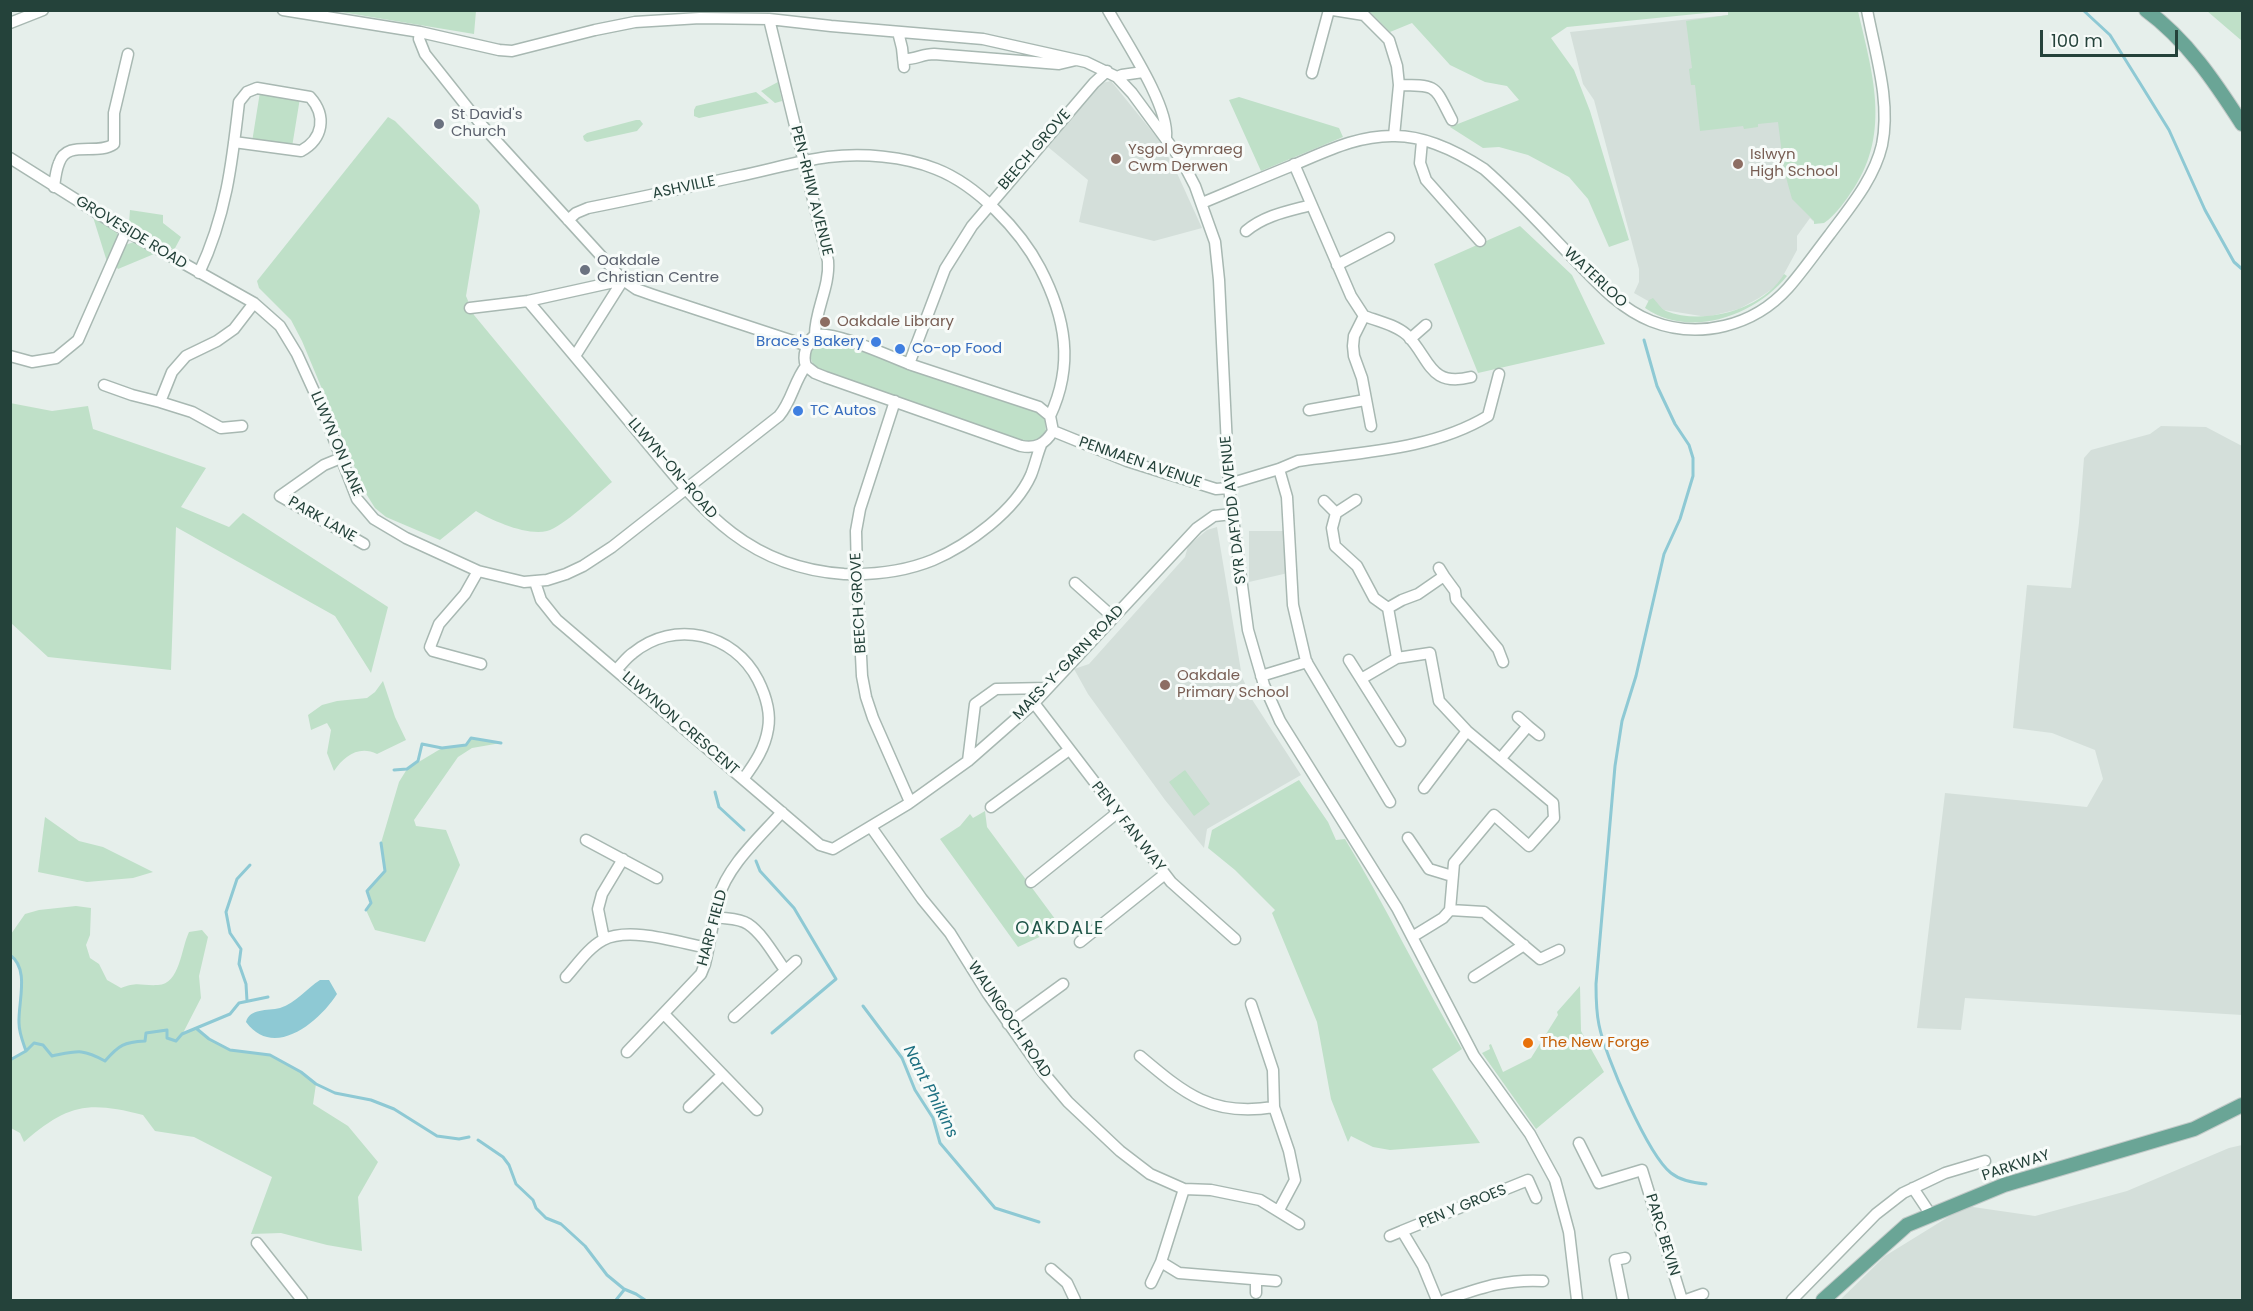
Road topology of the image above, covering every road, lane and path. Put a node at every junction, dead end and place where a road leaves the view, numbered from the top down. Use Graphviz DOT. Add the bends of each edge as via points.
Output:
graph roads {
  1 [pos="43,10"];
  2 [pos="283,10"];
  3 [pos="1108,10"];
  4 [pos="1331,10"];
  5 [pos="1866,10"];
  6 [pos="2146,10"];
  7 [pos="769,19"];
  8 [pos="10,23"];
  9 [pos="420,32"];
  10 [pos="898,32"];
  11 [pos="128,54"];
  12 [pos="1077,60"];
  13 [pos="1107,71"];
  14 [pos="1143,72"];
  15 [pos="1312,73"];
  16 [pos="1118,77"];
  17 [pos="1399,85"];
  18 [pos="1452,120"];
  19 [pos="2242,124"];
  20 [pos="1394,136"];
  21 [pos="1166,137"];
  22 [pos="1422,141"];
  23 [pos="234,142"];
  24 [pos="10,158"];
  25 [pos="804,162"];
  26 [pos="1294,164"];
  27 [pos="54,186"];
  28 [pos="1202,203"];
  29 [pos="988,205"];
  30 [pos="1311,205"];
  31 [pos="568,220"];
  32 [pos="126,231"];
  33 [pos="1246,231"];
  34 [pos="1389,238"];
  35 [pos="1480,242"];
  36 [pos="1337,265"];
  37 [pos="198,273"];
  38 [pos="623,280"];
  39 [pos="528,301"];
  40 [pos="254,303"];
  41 [pos="470,308"];
  42 [pos="1364,316"];
  43 [pos="1426,325"];
  44 [pos="815,335"];
  45 [pos="1410,339"];
  46 [pos="808,346"];
  47 [pos="10,356"];
  48 [pos="575,356"];
  49 [pos="909,364"];
  50 [pos="806,366"];
  51 [pos="1498,374"];
  52 [pos="1471,377"];
  53 [pos="104,385"];
  54 [pos="1365,400"];
  55 [pos="895,401"];
  56 [pos="160,402"];
  57 [pos="1309,410"];
  58 [pos="1050,416"];
  59 [pos="242,426"];
  60 [pos="1371,426"];
  61 [pos="1053,431"];
  62 [pos="1041,445"];
  63 [pos="341,458"];
  64 [pos="1279,469"];
  65 [pos="1229,486"];
  66 [pos="686,489"];
  67 [pos="1356,500"];
  68 [pos="1324,501"];
  69 [pos="1336,513"];
  70 [pos="1232,514"];
  71 [pos="364,544"];
  72 [pos="478,570"];
  73 [pos="857,574"];
  74 [pos="535,582"];
  75 [pos="1075,583"];
  76 [pos="1388,608"];
  77 [pos="1113,617"];
  78 [pos="1397,658"];
  79 [pos="1348,660"];
  80 [pos="1307,662"];
  81 [pos="1503,662"];
  82 [pos="482,664"];
  83 [pos="617,669"];
  84 [pos="1261,676"];
  85 [pos="1361,680"];
  86 [pos="1048,688"];
  87 [pos="1034,703"];
  88 [pos="1518,717"];
  89 [pos="1528,726"];
  90 [pos="1467,731"];
  91 [pos="1539,735"];
  92 [pos="1400,741"];
  93 [pos="1069,750"];
  94 [pos="1501,758"];
  95 [pos="968,761"];
  96 [pos="744,778"];
  97 [pos="1424,788"];
  98 [pos="910,802"];
  99 [pos="1390,802"];
  100 [pos="991,807"];
  101 [pos="782,812"];
  102 [pos="1117,813"];
  103 [pos="871,827"];
  104 [pos="1408,838"];
  105 [pos="586,840"];
  106 [pos="838,847"];
  107 [pos="622,859"];
  108 [pos="1165,874"];
  109 [pos="1452,876"];
  110 [pos="657,878"];
  111 [pos="1031,882"];
  112 [pos="1450,910"];
  113 [pos="716,917"];
  114 [pos="1412,937"];
  115 [pos="604,939"];
  116 [pos="1235,939"];
  117 [pos="1080,942"];
  118 [pos="1524,945"];
  119 [pos="708,948"];
  120 [pos="1558,950"];
  121 [pos="796,961"];
  122 [pos="785,970"];
  123 [pos="567,977"];
  124 [pos="1474,977"];
  125 [pos="1063,984"];
  126 [pos="1251,1004"];
  127 [pos="664,1014"];
  128 [pos="734,1017"];
  129 [pos="1008,1024"];
  130 [pos="627,1052"];
  131 [pos="1140,1056"];
  132 [pos="722,1075"];
  133 [pos="2242,1105"];
  134 [pos="689,1107"];
  135 [pos="1274,1107"];
  136 [pos="757,1110"];
  137 [pos="1579,1143"];
  138 [pos="1985,1161"];
  139 [pos="1913,1188"];
  140 [pos="1184,1189"];
  141 [pos="1536,1198"];
  142 [pos="1279,1210"];
  143 [pos="1931,1215"];
  144 [pos="1299,1224"];
  145 [pos="1402,1231"];
  146 [pos="1390,1236"];
  147 [pos="257,1244"];
  148 [pos="1625,1258"];
  149 [pos="1161,1262"];
  150 [pos="1051,1269"];
  151 [pos="1256,1280"];
  152 [pos="1276,1281"];
  153 [pos="1543,1281"];
  154 [pos="1151,1283"];
  155 [pos="1256,1293"];
  156 [pos="1703,1294"];
  157 [pos="302,1300"];
  158 [pos="1075,1300"];
  159 [pos="1437,1300"];
  160 [pos="1445,1300"];
  161 [pos="1577,1300"];
  162 [pos="1623,1300"];
  163 [pos="1684,1300"];
  164 [pos="1792,1300"];
  165 [pos="1823,1300"];
  1 -- 8 [label="street"];
  2 -- 9 [label="street"];
  3 -- 14 [label="street"];
  4 -- 15 [label="street"];
  4 -- 17 [label="street" via="1364,15 1389,40"];
  5 -- 22 [label="street, WATERLOO" via="1885,115 1874,168 1856,199 1787,289 1770,305 1733,324 1673,328 1635,313 1606,291 1484,169 1448,149"];
  6 -- 19 [label="main road" via="2166,25 2210,75"];
  7 -- 9 [label="street" via="635,22 512,51"];
  7 -- 10 [label="street"];
  7 -- 25 [label="street, PEN-RHIW AVENUE"];
  9 -- 31 [label="street" via="425,54 479,122"];
  10 -- 12 [label="street" via="983,39"];
  10 -- 12 [label="street" via="904,63 934,54 1059,64"];
  11 -- 27 [label="street" via="114,113 114,144 92,150 73,148 65,153 59,161"];
  12 -- 13 [label="street"];
  13 -- 16 [label="street"];
  13 -- 29 [label="street, BEECH GROVE"];
  14 -- 16 [label="street"];
  14 -- 21 [label="street" via="1164,117"];
  16 -- 21 [label="street, SYR DAFYDD AVENUE"];
  17 -- 18 [label="street" via="1427,85 1437,92"];
  17 -- 20 [label="street"];
  20 -- 22 [label="street, WATERLOO"];
  20 -- 26 [label="street, WATERLOO" via="1349,141"];
  21 -- 28 [label="street, SYR DAFYDD AVENUE"];
  22 -- 35 [label="street" via="1420,163 1426,180"];
  23 -- 23 [label="street" via="301,151 318,138 320,113 310,97 257,88 239,102"];
  23 -- 37 [label="street" via="224,206"];
  24 -- 27 [label="street, GROVESIDE ROAD"];
  25 -- 29 [label="street, ASHVILLE" via="851,156 914,163 957,180"];
  25 -- 31 [label="street, ASHVILLE" via="588,208"];
  25 -- 44 [label="street, PEN-RHIW AVENUE" via="829,272"];
  26 -- 28 [label="street, WATERLOO"];
  26 -- 30 [label="street"];
  27 -- 32 [label="street, GROVESIDE ROAD"];
  28 -- 65 [label="street, SYR DAFYDD AVENUE" via="1218,260"];
  29 -- 49 [label="street, BEECH GROVE" via="945,269"];
  29 -- 58 [label="street, ASHVILLE" via="1029,251 1057,308 1064,358 1061,387"];
  30 -- 33 [label="street" via="1279,213"];
  30 -- 36 [label="street"];
  31 -- 38 [label="street"];
  32 -- 37 [label="street, GROVESIDE ROAD"];
  32 -- 47 [label="street" via="78,340 56,358 32,362"];
  34 -- 36 [label="street"];
  36 -- 42 [label="street"];
  37 -- 40 [label="street, GROVESIDE ROAD"];
  38 -- 39 [label="street"];
  38 -- 46 [label="street" via="653,296"];
  38 -- 48 [label="street"];
  39 -- 41 [label="street"];
  39 -- 48 [label="street, LLWYN-ON-ROAD"];
  40 -- 56 [label="street" via="234,329 186,356 172,372"];
  40 -- 63 [label="street, LLWYN ON LANE" via="280,326 297,354"];
  42 -- 45 [label="street" via="1396,328"];
  42 -- 54 [label="street" via="1353,346"];
  43 -- 45 [label="street"];
  44 -- 46 [label="street, PEN-RHIW AVENUE"];
  44 -- 49 [label="street" via="826,334"];
  45 -- 52 [label="street" via="1438,375 1457,380"];
  46 -- 50 [label="street, PEN-RHIW AVENUE"];
  48 -- 66 [label="street, LLWYN-ON-ROAD"];
  49 -- 58 [label="street" via="1039,407"];
  50 -- 55 [label="street" via="825,377"];
  50 -- 66 [label="street, PEN-RHIW AVENUE" via="779,416"];
  51 -- 64 [label="street" via="1488,416 1473,426 1427,442 1298,461"];
  53 -- 56 [label="street"];
  54 -- 57 [label="street"];
  54 -- 60 [label="street"];
  55 -- 62 [label="street" via="1021,446"];
  55 -- 73 [label="street, BEECH GROVE" via="860,508"];
  56 -- 59 [label="street" via="192,412 221,428"];
  58 -- 61 [label="street"];
  61 -- 62 [label="street"];
  61 -- 65 [label="street, PENMAEN AVENUE" via="1127,461 1216,489"];
  62 -- 73 [label="street, LLWYN-ON-ROAD" via="1024,486 973,538 923,564"];
  63 -- 71 [label="street, PARK LANE" via="324,465 280,496"];
  63 -- 72 [label="street, LLWYN ON LANE" via="357,499 374,519"];
  64 -- 65 [label="street"];
  64 -- 80 [label="street" via="1287,497 1293,605"];
  65 -- 70 [label="street, SYR DAFYDD AVENUE"];
  66 -- 73 [label="street, LLWYN-ON-ROAD" via="717,522 760,552 801,567"];
  66 -- 74 [label="street, LLWYN ON LANE" via="591,561 566,574"];
  67 -- 69 [label="street"];
  68 -- 69 [label="street"];
  69 -- 76 [label="street" via="1332,528 1335,546 1357,566 1374,598"];
  70 -- 77 [label="street, MAES-Y-GARN ROAD" via="1214,516 1197,528"];
  70 -- 84 [label="street, SYR DAFYDD AVENUE" via="1248,630"];
  72 -- 74 [label="street, LLWYN ON LANE"];
  72 -- 82 [label="street" via="465,594 439,624 430,647"];
  73 -- 98 [label="street, BEECH GROVE" via="866,697"];
  74 -- 83 [label="street, LLWYNON CRESCENT" via="547,610"];
  75 -- 77 [label="street"];
  76 -- 78 [label="street"];
  76 -- 81 [label="street" via="1418,594 1442,572 1455,591 1455,599 1498,649"];
  77 -- 86 [label="street, MAES-Y-GARN ROAD"];
  78 -- 85 [label="street"];
  78 -- 90 [label="street" via="1430,654 1439,701"];
  79 -- 85 [label="street"];
  80 -- 84 [label="street"];
  80 -- 99 [label="street"];
  83 -- 96 [label="street, LLWYNON CRESCENT"];
  83 -- 96 [label="street, LLWYNON CRESCENT" via="633,653 666,636 706,636 741,656 762,688 769,728"];
  84 -- 114 [label="street, SYR DAFYDD AVENUE" via="1280,721"];
  85 -- 92 [label="street"];
  86 -- 87 [label="street, MAES-Y-GARN ROAD"];
  86 -- 95 [label="street" via="996,689 975,704"];
  87 -- 93 [label="street, PEN Y FAN WAY"];
  87 -- 95 [label="street, MAES-Y-GARN ROAD"];
  88 -- 89 [label="street"];
  89 -- 91 [label="street"];
  89 -- 94 [label="street"];
  90 -- 94 [label="street"];
  90 -- 97 [label="street"];
  93 -- 100 [label="street"];
  93 -- 102 [label="street, PEN Y FAN WAY"];
  94 -- 109 [label="street" via="1553,803 1554,818 1529,846 1494,815 1454,863"];
  95 -- 98 [label="street, MAES-Y-GARN ROAD"];
  96 -- 101 [label="street, LLWYNON CRESCENT"];
  98 -- 103 [label="street, MAES-Y-GARN ROAD"];
  101 -- 106 [label="street, LLWYNON CRESCENT" via="820,845"];
  101 -- 113 [label="street, HARP FIELD" via="734,867 718,899"];
  102 -- 108 [label="street, PEN Y FAN WAY"];
  102 -- 111 [label="street"];
  103 -- 106 [label="street, MAES-Y-GARN ROAD"];
  103 -- 129 [label="street, WAUNGOCH ROAD" via="950,933"];
  104 -- 109 [label="street" via="1429,869"];
  105 -- 107 [label="street"];
  107 -- 110 [label="street"];
  107 -- 115 [label="street" via="598,909"];
  108 -- 116 [label="street, PEN Y FAN WAY"];
  108 -- 117 [label="street"];
  109 -- 112 [label="street"];
  112 -- 114 [label="street"];
  112 -- 118 [label="street" via="1484,912"];
  113 -- 119 [label="street, HARP FIELD"];
  113 -- 122 [label="street" via="748,924"];
  114 -- 161 [label="street, SYR DAFYDD AVENUE" via="1474,1056 1530,1134 1555,1180 1569,1232"];
  115 -- 119 [label="street" via="647,936"];
  115 -- 123 [label="street"];
  118 -- 120 [label="street" via="1540,959"];
  118 -- 124 [label="street"];
  119 -- 127 [label="street, HARP FIELD" via="701,974"];
  121 -- 122 [label="street"];
  122 -- 128 [label="street"];
  125 -- 129 [label="street"];
  126 -- 135 [label="street" via="1273,1071"];
  127 -- 130 [label="street, HARP FIELD"];
  127 -- 132 [label="street"];
  129 -- 140 [label="street, WAUNGOCH ROAD" via="1042,1071 1120,1151 1150,1174"];
  131 -- 135 [label="street" via="1185,1093 1206,1102 1250,1111"];
  132 -- 134 [label="street"];
  132 -- 136 [label="street"];
  133 -- 143 [label="main road, PARKWAY" via="2194,1129 2004,1185"];
  135 -- 142 [label="street" via="1294,1180"];
  137 -- 163 [label="street, PARC BEVIN" via="1599,1183 1642,1170"];
  138 -- 139 [label="street"];
  139 -- 143 [label="street"];
  139 -- 164 [label="street" via="1876,1214"];
  140 -- 142 [label="street, WAUNGOCH ROAD" via="1239,1194"];
  140 -- 149 [label="street"];
  141 -- 145 [label="street, PEN Y GROES" via="1530,1176"];
  142 -- 144 [label="street, WAUNGOCH ROAD"];
  143 -- 165 [label="main road, PARKWAY" via="1907,1225"];
  145 -- 146 [label="street"];
  145 -- 159 [label="street, PEN Y GROES"];
  147 -- 157 [label="street"];
  148 -- 162 [label="street" via="1615,1260"];
  149 -- 151 [label="street" via="1179,1273"];
  149 -- 154 [label="street"];
  150 -- 158 [label="street" via="1067,1283"];
  151 -- 152 [label="street"];
  151 -- 155 [label="street"];
  153 -- 160 [label="street" via="1494,1284"];
  156 -- 163 [label="street, PARC BEVIN"];
}
